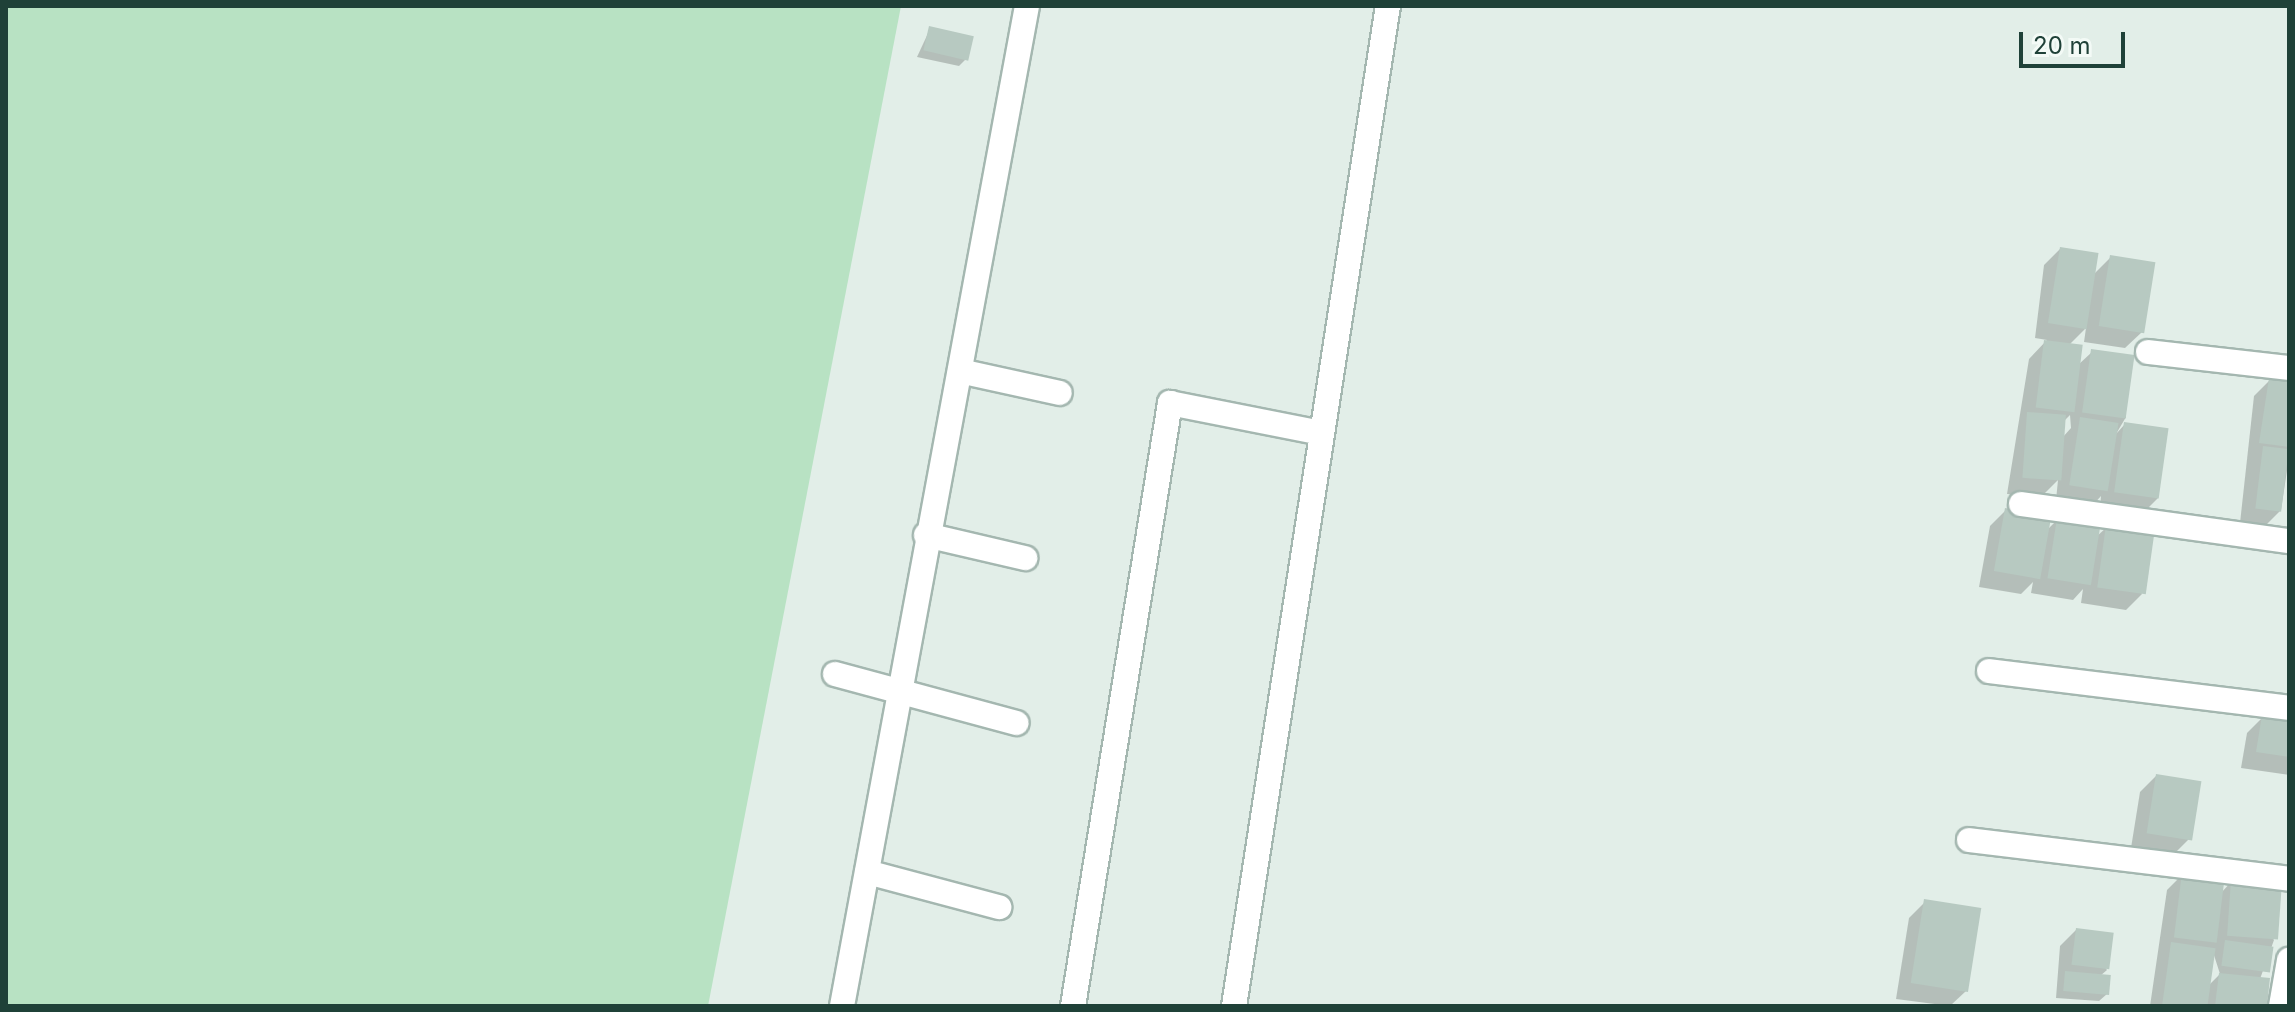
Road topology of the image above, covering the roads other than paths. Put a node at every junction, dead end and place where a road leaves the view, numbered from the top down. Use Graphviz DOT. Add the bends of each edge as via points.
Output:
graph roads {
  1 [pos="1027,6"];
  2 [pos="1388,6"];
  3 [pos="2148,352"];
  4 [pos="2289,368"];
  5 [pos="960,371"];
  6 [pos="1060,393"];
  7 [pos="1321,433"];
  8 [pos="2021,504"];
  9 [pos="926,535"];
  10 [pos="2289,541"];
  11 [pos="1025,558"];
  12 [pos="1989,671"];
  13 [pos="835,674"];
  14 [pos="899,691"];
  15 [pos="2289,708"];
  16 [pos="1017,723"];
  17 [pos="1969,840"];
  18 [pos="867,872"];
  19 [pos="2289,879"];
  20 [pos="999,907"];
  21 [pos="2289,960"];
  22 [pos="842,1006"];
  23 [pos="1073,1006"];
  24 [pos="1234,1006"];
  25 [pos="2281,1006"];
  1 -- 5 [label="street"];
  2 -- 7 [label="street"];
  3 -- 4 [label="street"];
  5 -- 6 [label="street"];
  5 -- 9 [label="street"];
  7 -- 23 [label="street" via="1170,403"];
  7 -- 24 [label="street"];
  8 -- 10 [label="street"];
  9 -- 11 [label="street"];
  9 -- 14 [label="street"];
  12 -- 15 [label="street"];
  13 -- 14 [label="street"];
  14 -- 16 [label="street"];
  14 -- 18 [label="street"];
  17 -- 19 [label="street"];
  18 -- 20 [label="street"];
  18 -- 22 [label="street"];
  21 -- 25 [label="street"];
}
